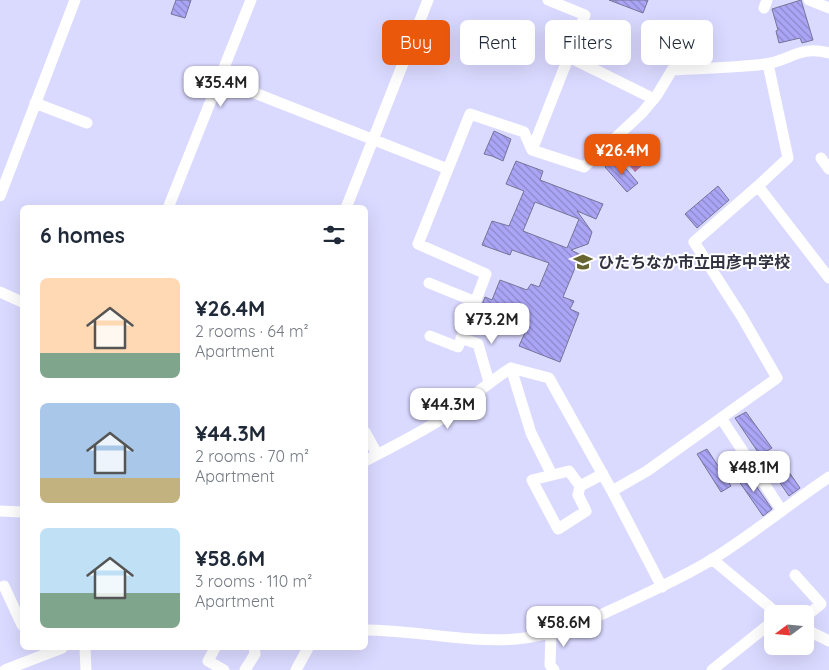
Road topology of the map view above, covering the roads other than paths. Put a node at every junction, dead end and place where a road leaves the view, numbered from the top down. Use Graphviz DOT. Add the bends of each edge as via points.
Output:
graph roads {
  1 [pos="75,0"];
  2 [pos="251,0"];
  3 [pos="428,0"];
  4 [pos="548,0"];
  5 [pos="809,0"];
  6 [pos="829,8"];
  7 [pos="583,20"];
  8 [pos="829,53"];
  9 [pos="768,64"];
  10 [pos="565,65"];
  11 [pos="584,65"];
  12 [pos="219,80"];
  13 [pos="654,99"];
  14 [pos="35,103"];
  15 [pos="88,123"];
  16 [pos="373,140"];
  17 [pos="532,150"];
  18 [pos="821,158"];
  19 [pos="448,169"];
  20 [pos="829,169"];
  21 [pos="758,186"];
  22 [pos="0,196"];
  23 [pos="169,205"];
  24 [pos="347,205"];
  25 [pos="829,278"];
  26 [pos="429,283"];
  27 [pos="0,292"];
  28 [pos="20,301"];
  29 [pos="476,302"];
  30 [pos="430,336"];
  31 [pos="461,338"];
  32 [pos="511,368"];
  33 [pos="489,382"];
  34 [pos="721,418"];
  35 [pos="368,438"];
  36 [pos="377,454"];
  37 [pos="368,459"];
  38 [pos="603,474"];
  39 [pos="552,475"];
  40 [pos="829,477"];
  41 [pos="580,486"];
  42 [pos="612,491"];
  43 [pos="0,511"];
  44 [pos="782,511"];
  45 [pos="20,512"];
  46 [pos="712,559"];
  47 [pos="796,575"];
  48 [pos="4,586"];
  49 [pos="662,587"];
  50 [pos="767,605"];
  51 [pos="814,610"];
  52 [pos="20,621"];
  53 [pos="764,628"];
  54 [pos="368,630"];
  55 [pos="551,633"];
  56 [pos="814,634"];
  57 [pos="829,641"];
  58 [pos="48,650"];
  59 [pos="85,650"];
  60 [pos="214,650"];
  61 [pos="254,650"];
  62 [pos="307,650"];
  63 [pos="35,652"];
  64 [pos="6,670"];
  65 [pos="86,670"];
  66 [pos="224,670"];
  67 [pos="246,670"];
  68 [pos="296,670"];
  69 [pos="554,670"];
  70 [pos="712,670"];
  1 -- 14 [label="street"];
  2 -- 12 [label="street"];
  3 -- 16 [label="street"];
  4 -- 7 [label="street" via="585,15"];
  5 -- 6 [label="street"];
  8 -- 9 [label="street" via="819,50 798,52"];
  9 -- 13 [label="street" via="672,70"];
  9 -- 21 [label="street" via="788,158"];
  10 -- 17 [label="street"];
  11 -- 13 [label="street"];
  12 -- 16 [label="street"];
  12 -- 23 [label="street"];
  13 -- 17 [label="street" via="584,167"];
  14 -- 15 [label="street"];
  14 -- 22 [label="street"];
  16 -- 19 [label="street"];
  16 -- 24 [label="street"];
  17 -- 19 [label="street" via="524,132 470,114"];
  18 -- 20 [label="street"];
  19 -- 29 [label="street" via="418,244 486,274"];
  21 -- 25 [label="street"];
  21 -- 34 [label="street" via="694,242 778,378"];
  26 -- 29 [label="street"];
  27 -- 28 [label="street"];
  29 -- 31 [label="street"];
  30 -- 31 [label="street" via="458,347"];
  31 -- 33 [label="street" via="478,344"];
  32 -- 33 [label="street"];
  32 -- 38 [label="street" via="549,378"];
  32 -- 39 [label="street" via="530,433"];
  33 -- 36 [label="street" via="450,413"];
  34 -- 42 [label="street" via="647,471"];
  34 -- 44 [label="street"];
  35 -- 36 [label="street"];
  36 -- 37 [label="street"];
  38 -- 41 [label="street"];
  38 -- 42 [label="street"];
  39 -- 41 [label="street" via="569,471"];
  39 -- 41 [label="street" via="532,480 558,529 586,511 578,495"];
  40 -- 44 [label="street"];
  42 -- 49 [label="street"];
  43 -- 45 [label="street"];
  44 -- 46 [label="street"];
  46 -- 49 [label="street"];
  46 -- 50 [label="street"];
  47 -- 51 [label="street" via="821,604"];
  48 -- 52 [label="street"];
  49 -- 55 [label="street"];
  53 -- 70 [label="street"];
  54 -- 55 [label="street" via="481,640 517,639"];
  55 -- 69 [label="street" via="550,665"];
  56 -- 57 [label="street"];
  58 -- 63 [label="street"];
  59 -- 65 [label="street"];
  60 -- 66 [label="street" via="208,661"];
  61 -- 67 [label="street"];
  62 -- 68 [label="street"];
  63 -- 64 [label="street"];
}
